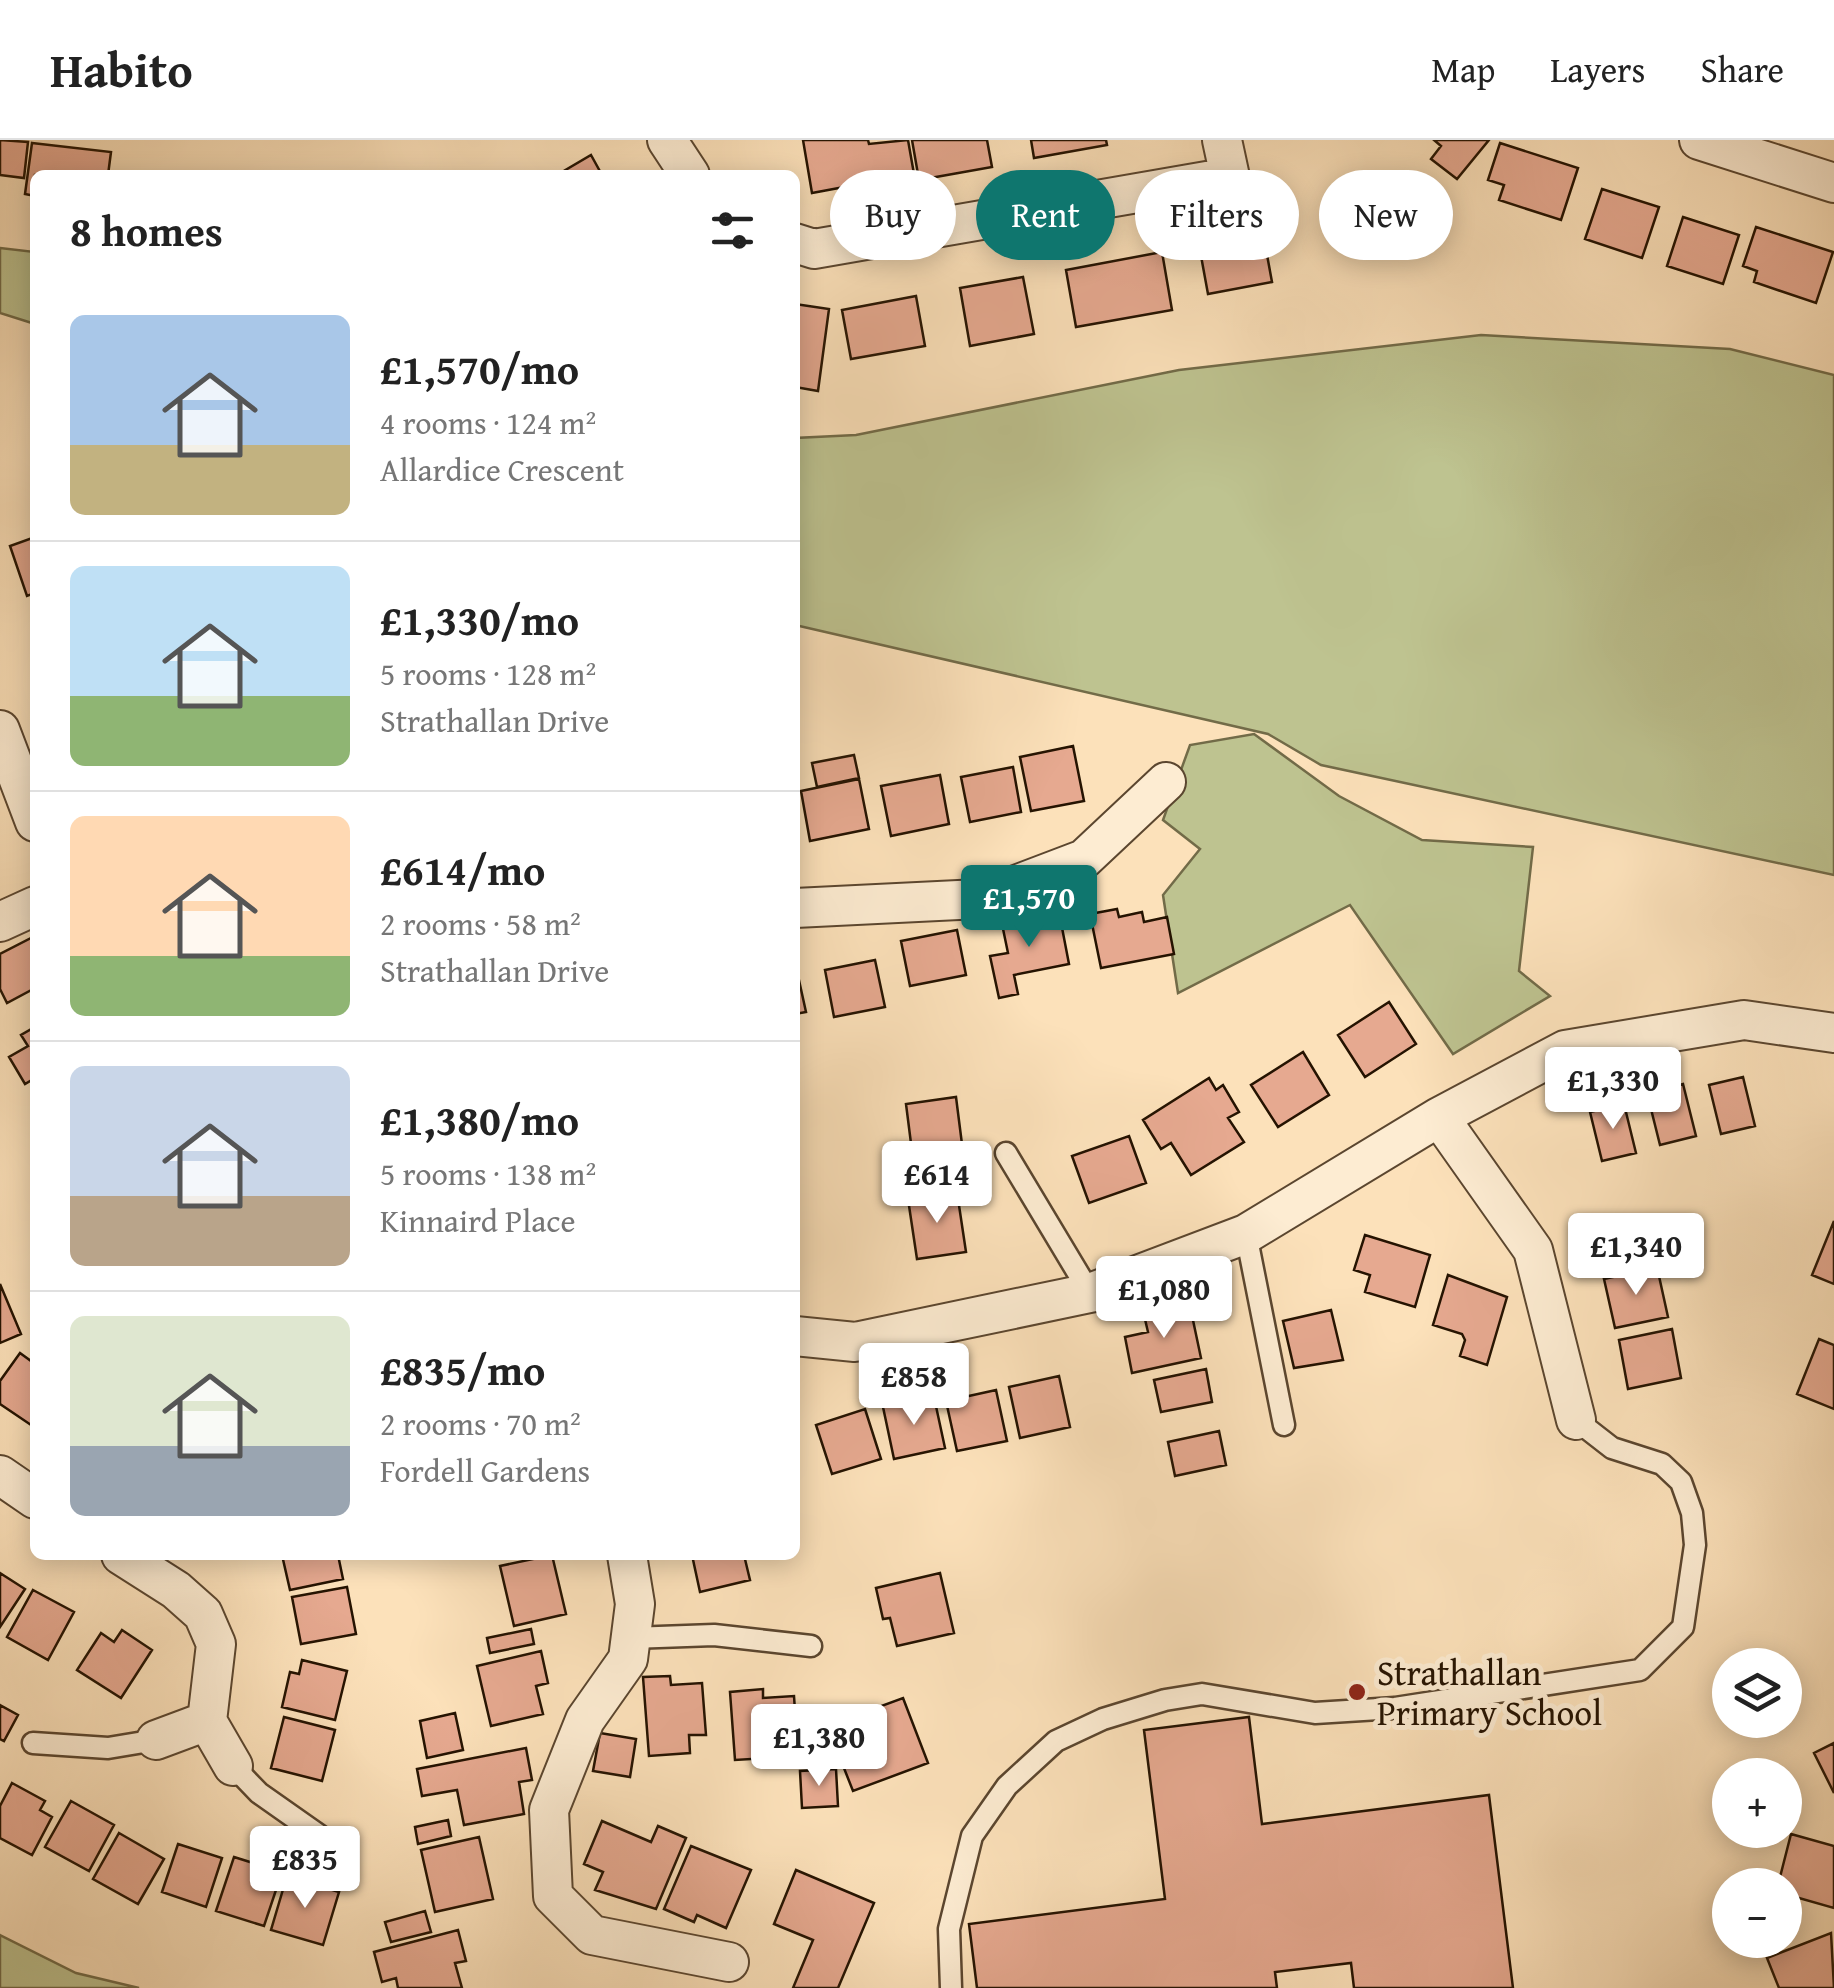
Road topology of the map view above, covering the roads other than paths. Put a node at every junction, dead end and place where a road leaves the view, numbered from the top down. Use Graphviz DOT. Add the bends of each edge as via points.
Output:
graph roads {
  1 [pos="667,140"];
  2 [pos="1222,140"];
  3 [pos="1698,140"];
  4 [pos="687,170"];
  5 [pos="1834,182"];
  6 [pos="800,245"];
  7 [pos="0,730"];
  8 [pos="1166,782"];
  9 [pos="30,809"];
  10 [pos="30,908"];
  11 [pos="800,908"];
  12 [pos="0,922"];
  13 [pos="1834,1033"];
  14 [pos="1440,1117"];
  15 [pos="1006,1153"];
  16 [pos="1246,1234"];
  17 [pos="1090,1292"];
  18 [pos="800,1336"];
  19 [pos="1576,1420"];
  20 [pos="1284,1425"];
  21 [pos="1,1479"];
  22 [pos="30,1497"];
  23 [pos="128,1560"];
  24 [pos="628,1560"];
  25 [pos="630,1638"];
  26 [pos="812,1646"];
  27 [pos="208,1721"];
  28 [pos="156,1740"];
  29 [pos="33,1743"];
  30 [pos="233,1766"];
  31 [pos="324,1838"];
  32 [pos="729,1962"];
  33 [pos="951,1988"];
  1 -- 4 [label="street"];
  2 -- 6 [label="street" via="1230,177 814,249"];
  3 -- 5 [label="street"];
  7 -- 9 [label="street"];
  8 -- 11 [label="street" via="1084,860 979,898"];
  10 -- 12 [label="street"];
  13 -- 14 [label="street" via="1744,1020 1565,1050"];
  14 -- 16 [label="street"];
  14 -- 19 [label="street" via="1533,1250"];
  15 -- 17 [label="lane"];
  16 -- 17 [label="street"];
  16 -- 20 [label="lane"];
  17 -- 18 [label="street" via="856,1342"];
  19 -- 33 [label="lane" via="1612,1448 1662,1464 1682,1482 1692,1513 1682,1627 1640,1670 1395,1708 1316,1713 1202,1694 1103,1718 1056,1741 1007,1786 972,1836 948,1929"];
  21 -- 22 [label="street"];
  23 -- 27 [label="street" via="204,1614 216,1644"];
  24 -- 25 [label="street" via="635,1604"];
  25 -- 26 [label="lane" via="714,1634"];
  25 -- 32 [label="street" via="628,1658 585,1720 550,1810 554,1896 592,1935"];
  27 -- 28 [label="street"];
  27 -- 30 [label="street"];
  28 -- 29 [label="lane" via="108,1748"];
  30 -- 31 [label="lane"];
}
